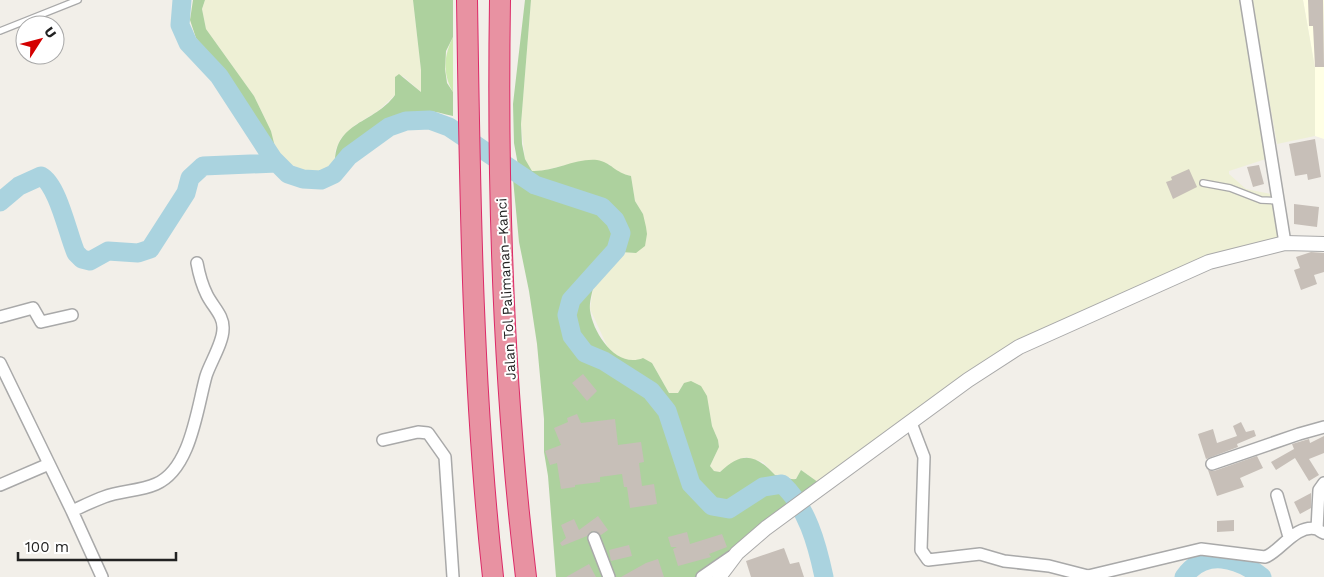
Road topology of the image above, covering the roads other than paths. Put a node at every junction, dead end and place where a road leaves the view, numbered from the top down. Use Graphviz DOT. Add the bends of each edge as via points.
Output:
graph roads {
  1 [pos="78,0"];
  2 [pos="467,0"];
  3 [pos="500,0"];
  4 [pos="1246,0"];
  5 [pos="0,31"];
  6 [pos="1202,183"];
  7 [pos="1279,201"];
  8 [pos="1285,243"];
  9 [pos="1324,244"];
  10 [pos="197,263"];
  11 [pos="72,315"];
  12 [pos="0,317"];
  13 [pos="0,363"];
  14 [pos="911,423"];
  15 [pos="1324,428"];
  16 [pos="383,440"];
  17 [pos="49,464"];
  18 [pos="1212,464"];
  19 [pos="1324,483"];
  20 [pos="0,485"];
  21 [pos="1277,495"];
  22 [pos="72,511"];
  23 [pos="1320,531"];
  24 [pos="1289,537"];
  25 [pos="594,538"];
  26 [pos="737,553"];
  27 [pos="102,577"];
  28 [pos="453,577"];
  29 [pos="493,577"];
  30 [pos="526,577"];
  31 [pos="609,577"];
  32 [pos="702,577"];
  33 [pos="719,577"];
  1 -- 5 [label="lane"];
  2 -- 29 [label="highway" via="474,336"];
  3 -- 30 [label="highway, Jalan Tol Palimanan–Kanci" via="500,233 517,502"];
  4 -- 7 [label="street"];
  6 -- 7 [label="lane" via="1230,188 1261,200"];
  7 -- 8 [label="street"];
  8 -- 9 [label="street"];
  8 -- 14 [label="street" via="1210,262 1019,347"];
  10 -- 22 [label="street" via="200,280 219,313 223,330 206,376 196,425 189,441 168,475 157,484 104,497"];
  11 -- 12 [label="street" via="41,322 33,308"];
  13 -- 17 [label="street"];
  14 -- 24 [label="street" via="924,457 921,550 928,560 980,554 1004,562 1049,566 1088,576 1201,549 1265,557"];
  14 -- 26 [label="street" via="766,528"];
  15 -- 18 [label="street"];
  16 -- 28 [label="street" via="418,432 428,434 445,457"];
  17 -- 20 [label="street"];
  17 -- 22 [label="street"];
  19 -- 23 [label="street" via="1319,490"];
  21 -- 24 [label="street"];
  22 -- 27 [label="street"];
  23 -- 24 [label="street"];
  25 -- 31 [label="street"];
  26 -- 32 [label="street"];
  26 -- 33 [label="street"];
}
